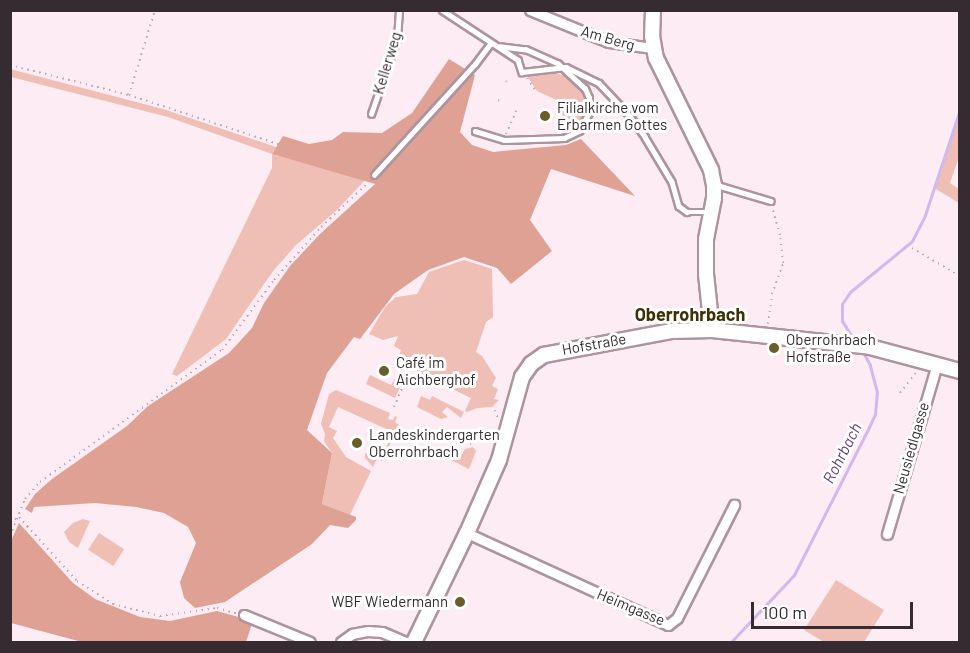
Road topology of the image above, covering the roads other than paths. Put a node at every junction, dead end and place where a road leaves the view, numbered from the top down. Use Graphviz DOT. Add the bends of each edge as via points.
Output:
graph roads {
  1 [pos="399,10"];
  2 [pos="442,10"];
  3 [pos="530,10"];
  4 [pos="653,10"];
  5 [pos="490,43"];
  6 [pos="497,47"];
  7 [pos="653,48"];
  8 [pos="562,68"];
  9 [pos="371,114"];
  10 [pos="475,131"];
  11 [pos="374,175"];
  12 [pos="714,185"];
  13 [pos="771,201"];
  14 [pos="712,212"];
  15 [pos="712,330"];
  16 [pos="935,369"];
  17 [pos="960,371"];
  18 [pos="734,505"];
  19 [pos="467,533"];
  20 [pos="887,534"];
  21 [pos="244,615"];
  22 [pos="310,642"];
  23 [pos="341,642"];
  24 [pos="406,642"];
  25 [pos="414,642"];
  1 -- 9 [label="lane, Kellerweg" via="397,39"];
  2 -- 5 [label="lane"];
  3 -- 7 [label="street, Am Berg" via="609,42"];
  4 -- 7 [label="main road"];
  5 -- 6 [label="lane"];
  5 -- 11 [label="lane"];
  6 -- 8 [label="lane" via="531,52"];
  6 -- 8 [label="lane" via="518,60 522,72"];
  7 -- 12 [label="main road" via="711,170"];
  8 -- 10 [label="lane" via="582,85 590,98 589,113 579,131 564,138 504,140"];
  8 -- 14 [label="lane" via="571,68 600,83 630,116 669,174 682,210"];
  12 -- 13 [label="lane"];
  12 -- 14 [label="main road"];
  14 -- 15 [label="main road" via="706,239 706,274"];
  15 -- 16 [label="main road, Hofstraße" via="870,347"];
  15 -- 19 [label="main road, Hofstraße" via="671,331 552,352 536,359 519,385 505,444"];
  16 -- 17 [label="main road, Hofstraße"];
  16 -- 20 [label="street, Neusiedlgasse"];
  18 -- 19 [label="street, Heimgasse" via="677,618 668,625"];
  19 -- 25 [label="main road, Hofstraße"];
  21 -- 22 [label="street"];
  23 -- 24 [label="street" via="356,632 376,631"];
}
